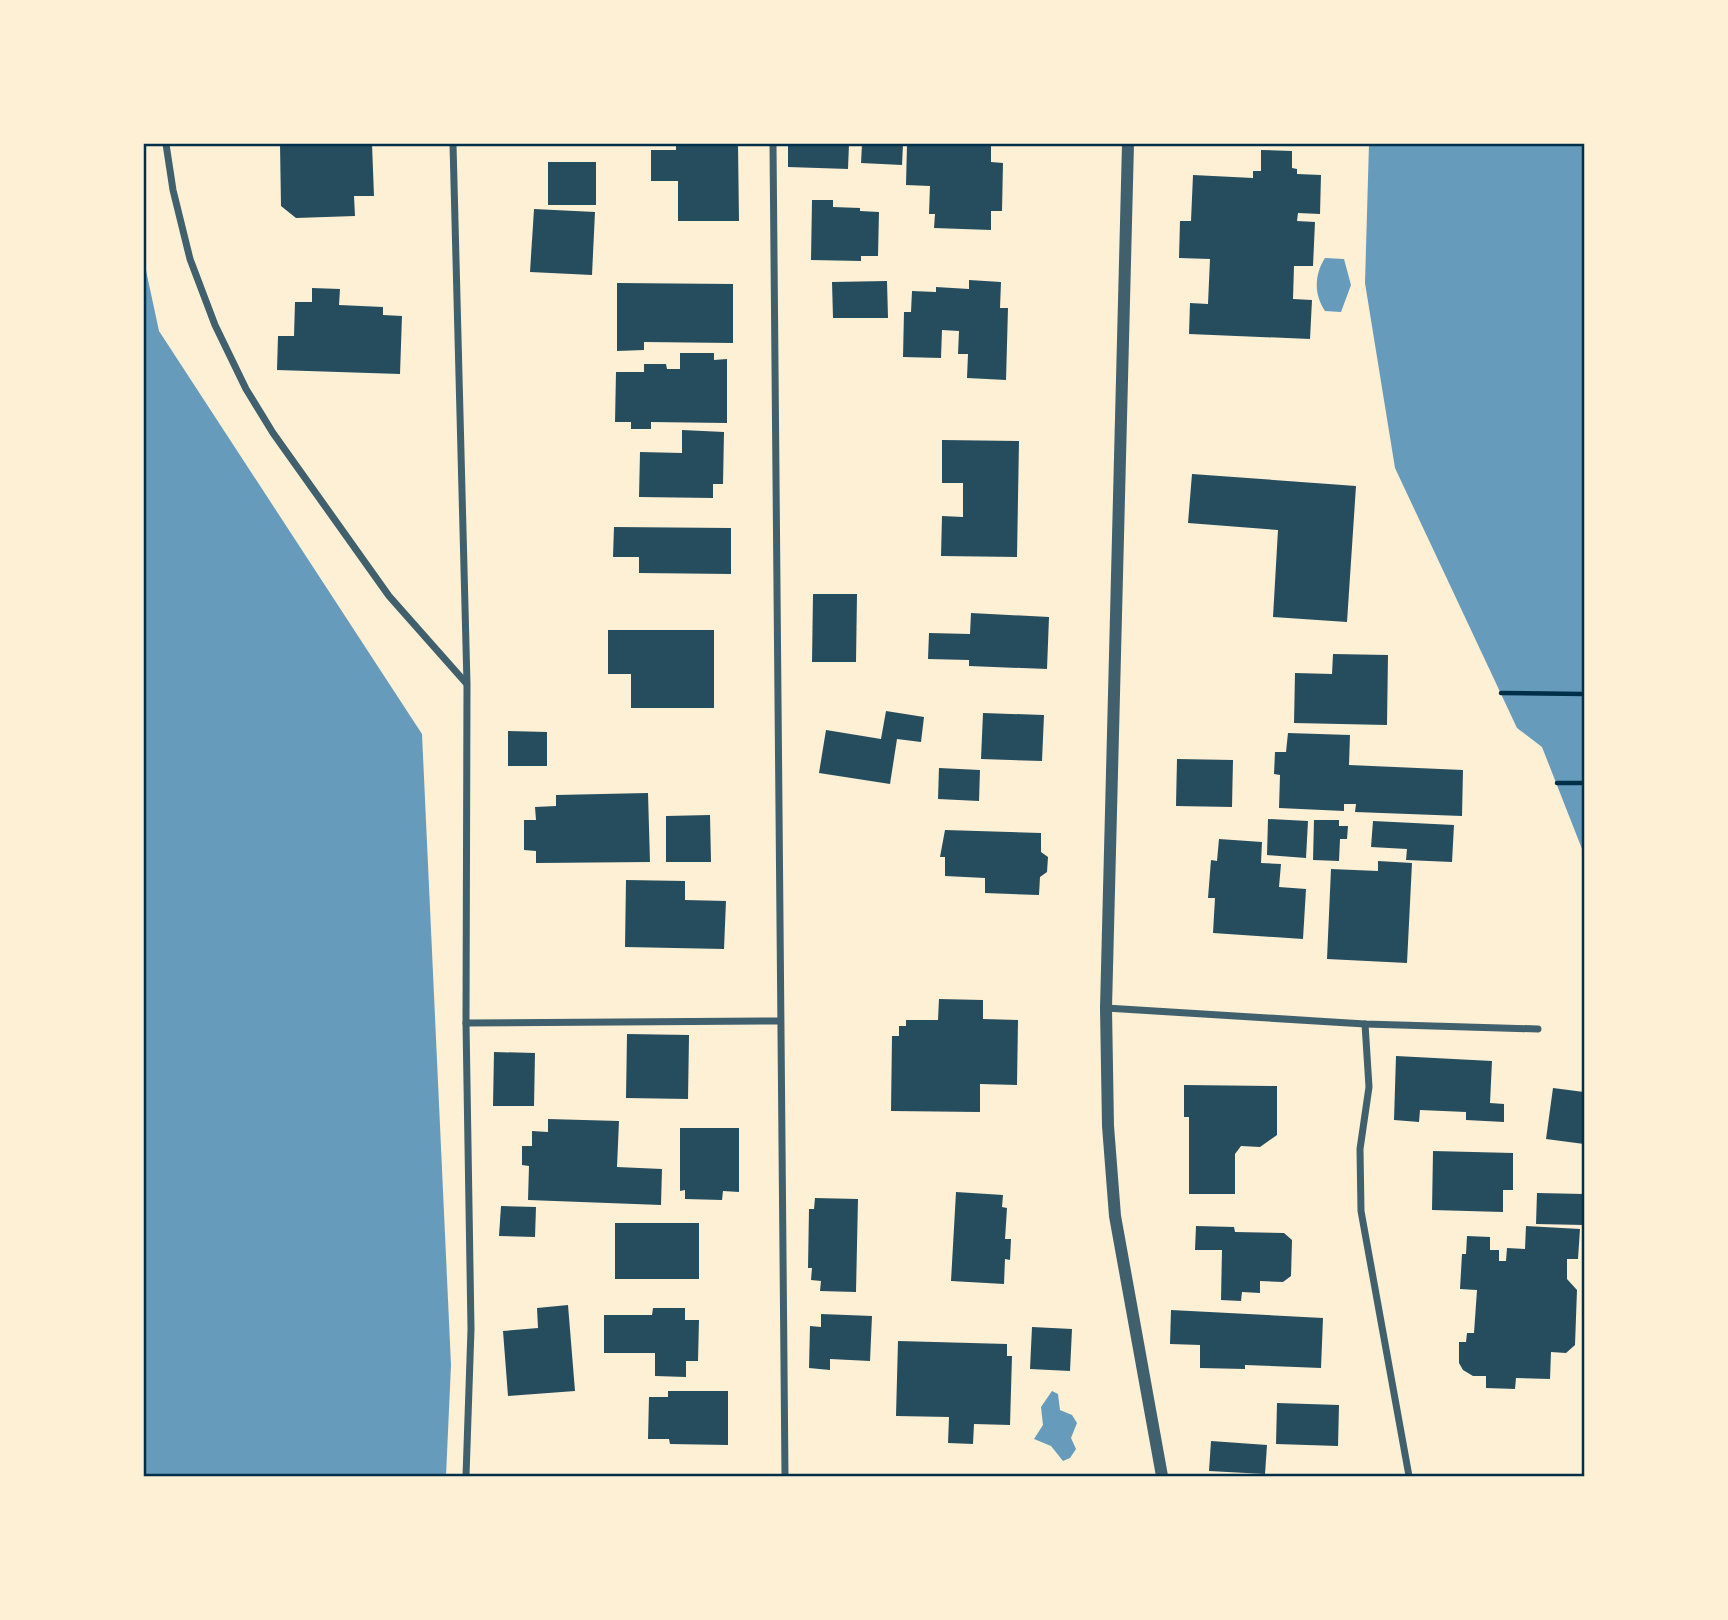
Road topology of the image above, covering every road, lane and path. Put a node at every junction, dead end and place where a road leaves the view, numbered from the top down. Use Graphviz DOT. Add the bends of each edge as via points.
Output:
graph roads {
  1 [pos="166,144"];
  2 [pos="453,144"];
  3 [pos="772,144"];
  4 [pos="1128,144"];
  5 [pos="467,684"];
  6 [pos="1501,693"];
  7 [pos="1584,694"];
  8 [pos="1557,783"];
  9 [pos="1584,783"];
  10 [pos="1106,1008"];
  11 [pos="780,1021"];
  12 [pos="466,1023"];
  13 [pos="1365,1024"];
  14 [pos="1538,1029"];
  15 [pos="466,1476"];
  16 [pos="785,1476"];
  17 [pos="1162,1476"];
  18 [pos="1409,1476"];
  1 -- 5 [label="street" via="190,259 246,389 390,596"];
  2 -- 5 [label="street"];
  3 -- 11 [label="street"];
  4 -- 10 [label="street"];
  5 -- 12 [label="street"];
  6 -- 7 [label="path"];
  8 -- 9 [label="path"];
  10 -- 13 [label="street"];
  10 -- 17 [label="street" via="1115,1216"];
  11 -- 12 [label="street"];
  11 -- 16 [label="street"];
  12 -- 15 [label="street" via="471,1329"];
  13 -- 14 [label="street"];
  13 -- 18 [label="street" via="1369,1087 1360,1149 1361,1211"];
}
